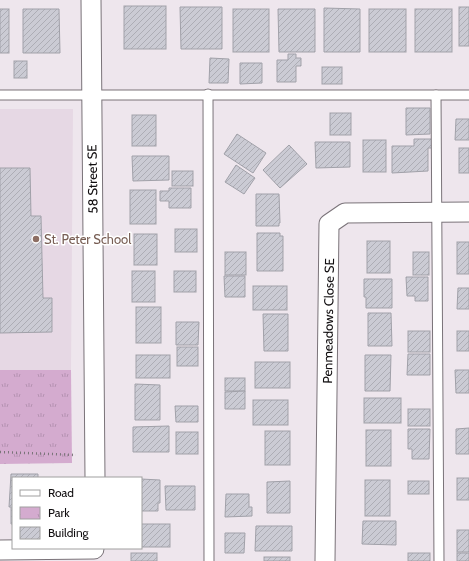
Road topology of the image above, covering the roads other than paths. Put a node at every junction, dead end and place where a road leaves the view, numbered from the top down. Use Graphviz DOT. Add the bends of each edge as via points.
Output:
graph roads {
  1 [pos="91,0"];
  2 [pos="208,94"];
  3 [pos="0,95"];
  4 [pos="91,95"];
  5 [pos="436,95"];
  6 [pos="469,95"];
  7 [pos="437,212"];
  8 [pos="469,212"];
  9 [pos="95,477"];
  10 [pos="0,550"];
  11 [pos="94,553"];
  12 [pos="208,561"];
  13 [pos="325,561"];
  14 [pos="439,561"];
  1 -- 4 [label="street, 58 Street SE"];
  2 -- 4 [label="lane"];
  2 -- 5 [label="lane"];
  2 -- 12 [label="lane"];
  3 -- 4 [label="lane"];
  4 -- 9 [label="street, 58 Street SE"];
  5 -- 6 [label="lane"];
  5 -- 7 [label="lane"];
  7 -- 8 [label="street, Penmeadows Close SE"];
  7 -- 13 [label="street, Penmeadows Close SE" via="345,214 329,224"];
  7 -- 14 [label="lane"];
  10 -- 11 [label="street"];
}
